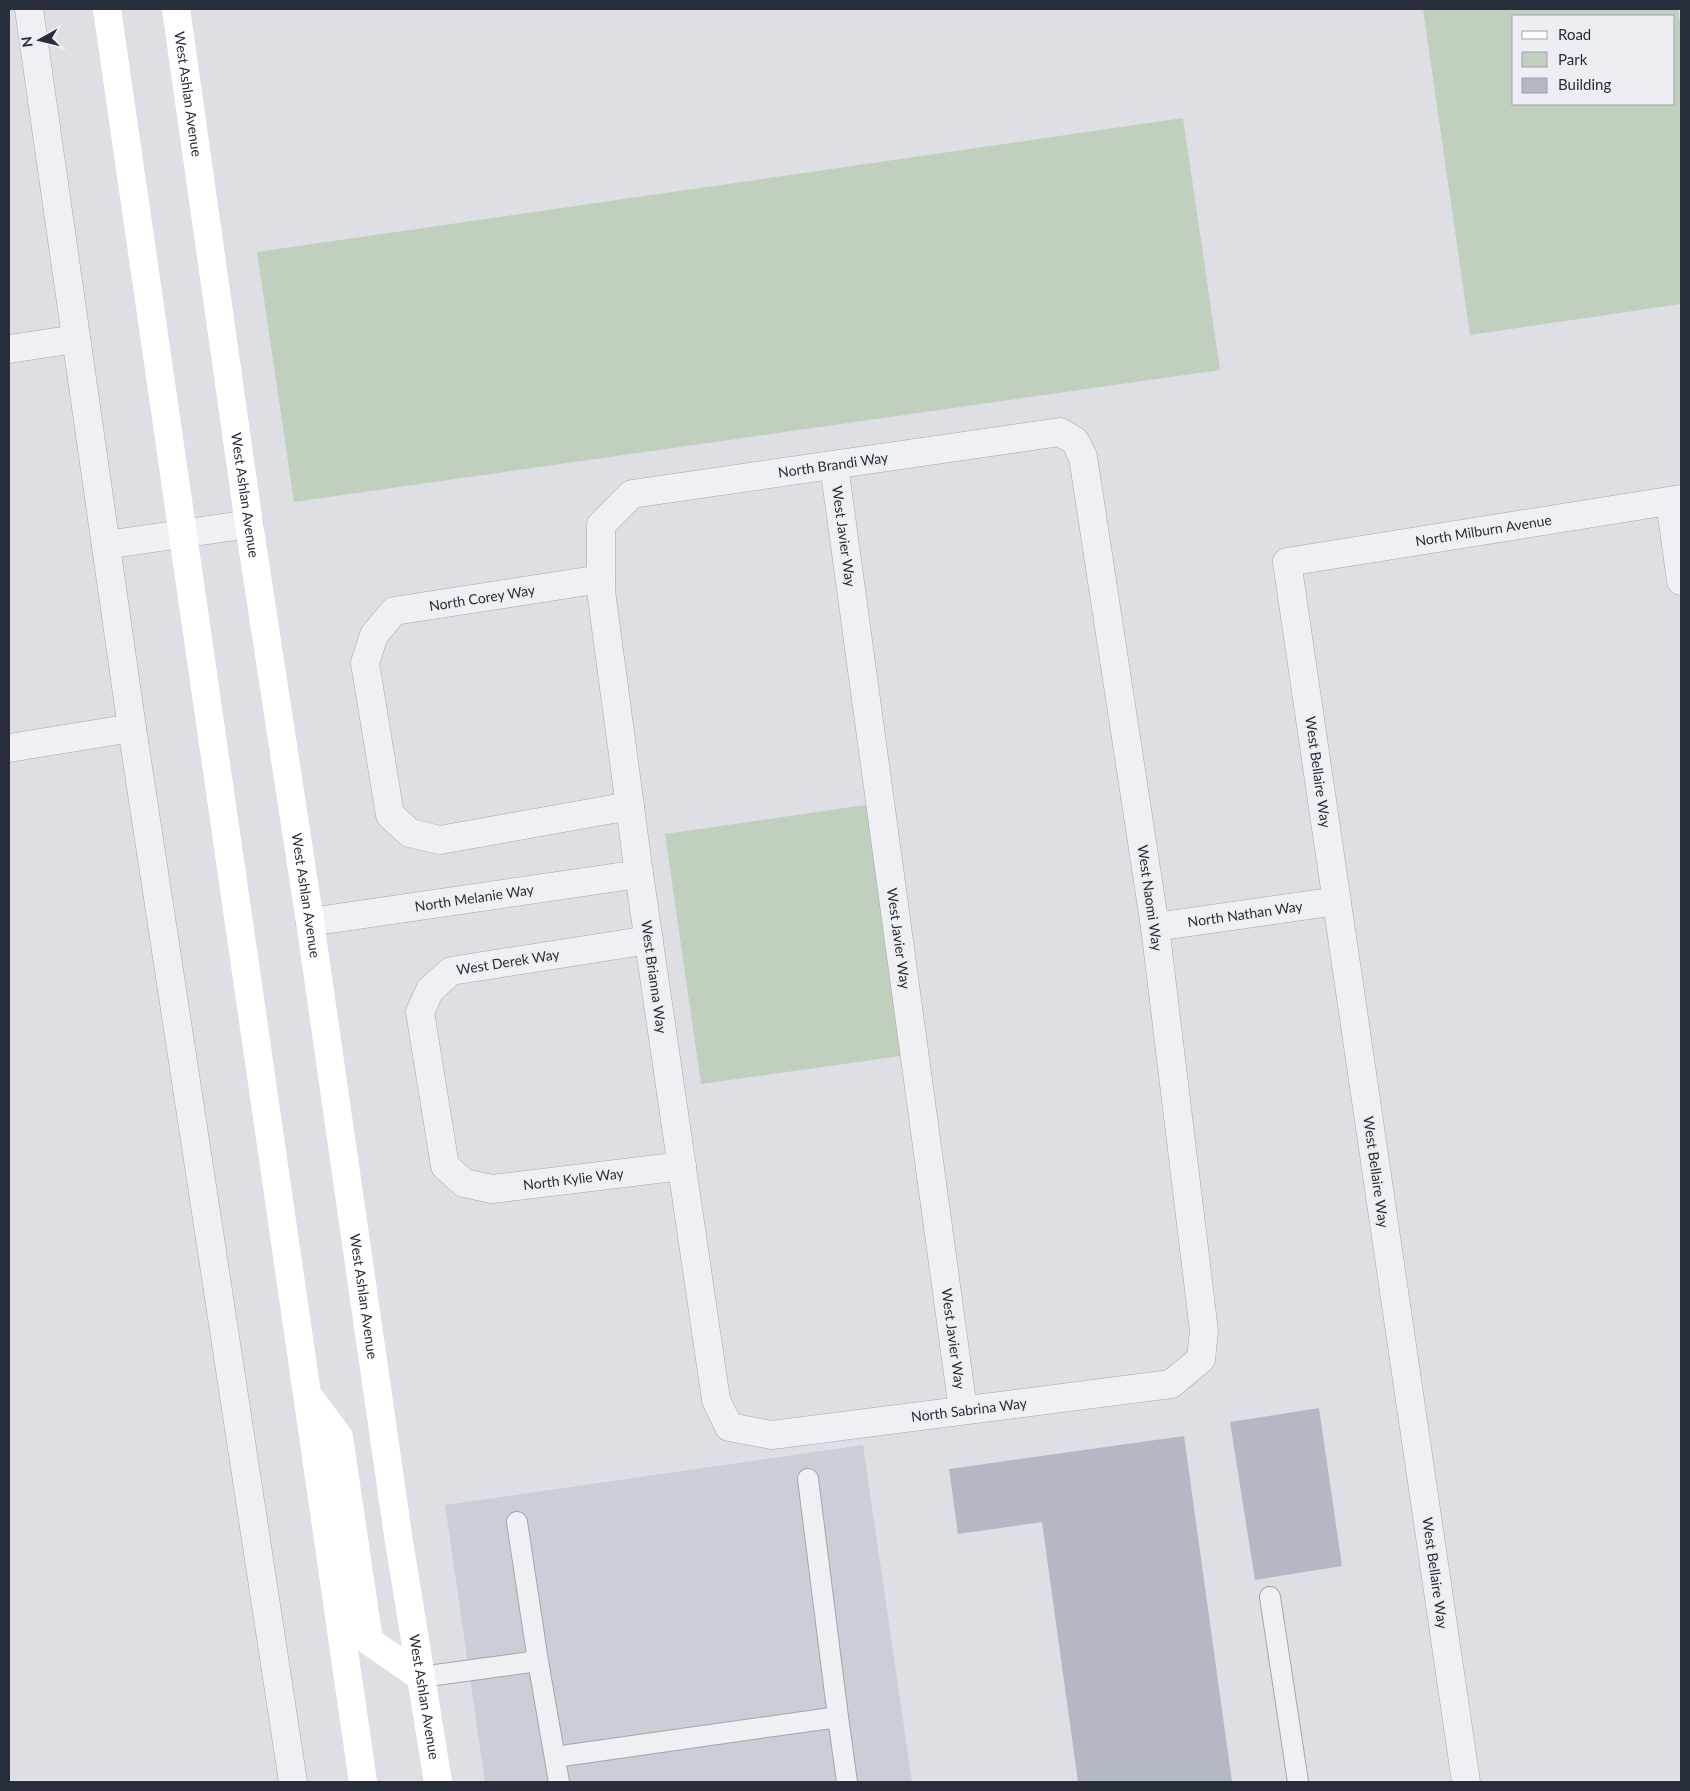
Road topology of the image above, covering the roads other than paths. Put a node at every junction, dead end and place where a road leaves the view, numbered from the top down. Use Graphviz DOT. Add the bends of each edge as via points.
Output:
graph roads {
  1 [pos="29,9"];
  2 [pos="107,9"];
  3 [pos="176,9"];
  4 [pos="76,339"];
  5 [pos="9,349"];
  6 [pos="1074,441"];
  7 [pos="834,465"];
  8 [pos="1676,500"];
  9 [pos="249,524"];
  10 [pos="601,525"];
  11 [pos="183,534"];
  12 [pos="106,545"];
  13 [pos="1287,562"];
  14 [pos="601,579"];
  15 [pos="1681,580"];
  16 [pos="132,728"];
  17 [pos="9,748"];
  18 [pos="630,806"];
  19 [pos="639,874"];
  20 [pos="1337,901"];
  21 [pos="310,922"];
  22 [pos="1155,927"];
  23 [pos="649,940"];
  24 [pos="682,1166"];
  25 [pos="464,1183"];
  26 [pos="1201,1359"];
  27 [pos="307,1394"];
  28 [pos="963,1410"];
  29 [pos="729,1427"];
  30 [pos="808,1479"];
  31 [pos="518,1522"];
  32 [pos="1270,1596"];
  33 [pos="538,1661"];
  34 [pos="421,1677"];
  35 [pos="838,1717"];
  36 [pos="555,1757"];
  37 [pos="293,1782"];
  38 [pos="363,1782"];
  39 [pos="438,1782"];
  40 [pos="559,1782"];
  41 [pos="847,1782"];
  42 [pos="1298,1782"];
  43 [pos="1466,1782"];
  1 -- 4 [label="street"];
  2 -- 11 [label="main road"];
  3 -- 9 [label="main road, West Ashlan Avenue"];
  4 -- 5 [label="street"];
  4 -- 12 [label="street"];
  6 -- 7 [label="street, North Brandi Way" via="1060,432"];
  6 -- 22 [label="street, West Naomi Way" via="1083,457"];
  7 -- 10 [label="street, North Brandi Way" via="632,494"];
  7 -- 28 [label="street, West Javier Way"];
  8 -- 13 [label="street, North Milburn Avenue"];
  8 -- 15 [label="street"];
  9 -- 11 [label="street"];
  9 -- 21 [label="main road, West Ashlan Avenue"];
  10 -- 14 [label="street, West Brianna Way"];
  11 -- 12 [label="street"];
  11 -- 27 [label="main road"];
  12 -- 16 [label="street"];
  13 -- 20 [label="street, West Bellaire Way"];
  14 -- 18 [label="street, West Brianna Way"];
  14 -- 18 [label="street, North Corey Way" via="394,611 374,635 365,663 390,815 410,833 440,840"];
  16 -- 17 [label="street"];
  16 -- 37 [label="street"];
  18 -- 19 [label="street, West Brianna Way"];
  19 -- 21 [label="street, North Melanie Way"];
  19 -- 23 [label="street, West Brianna Way"];
  20 -- 22 [label="street, North Nathan Way"];
  20 -- 43 [label="street, West Bellaire Way"];
  21 -- 34 [label="main road, West Ashlan Avenue"];
  22 -- 26 [label="street, West Naomi Way" via="1204,1331"];
  23 -- 24 [label="street, West Brianna Way"];
  23 -- 25 [label="street, West Derek Way" via="451,971 430,990 420,1012 445,1166"];
  24 -- 25 [label="street, North Kylie Way" via="492,1189"];
  24 -- 29 [label="street, West Brianna Way" via="716,1400"];
  26 -- 28 [label="street, North Sabrina Way" via="1171,1384"];
  27 -- 34 [label="main road" via="339,1436 368,1641"];
  27 -- 38 [label="main road"];
  28 -- 29 [label="street, North Sabrina Way" via="772,1435"];
  30 -- 35 [label="lane"];
  31 -- 33 [label="lane"];
  32 -- 42 [label="lane"];
  33 -- 34 [label="lane"];
  33 -- 36 [label="lane"];
  34 -- 39 [label="main road, West Ashlan Avenue"];
  35 -- 36 [label="lane"];
  35 -- 41 [label="lane"];
  36 -- 40 [label="lane"];
}
